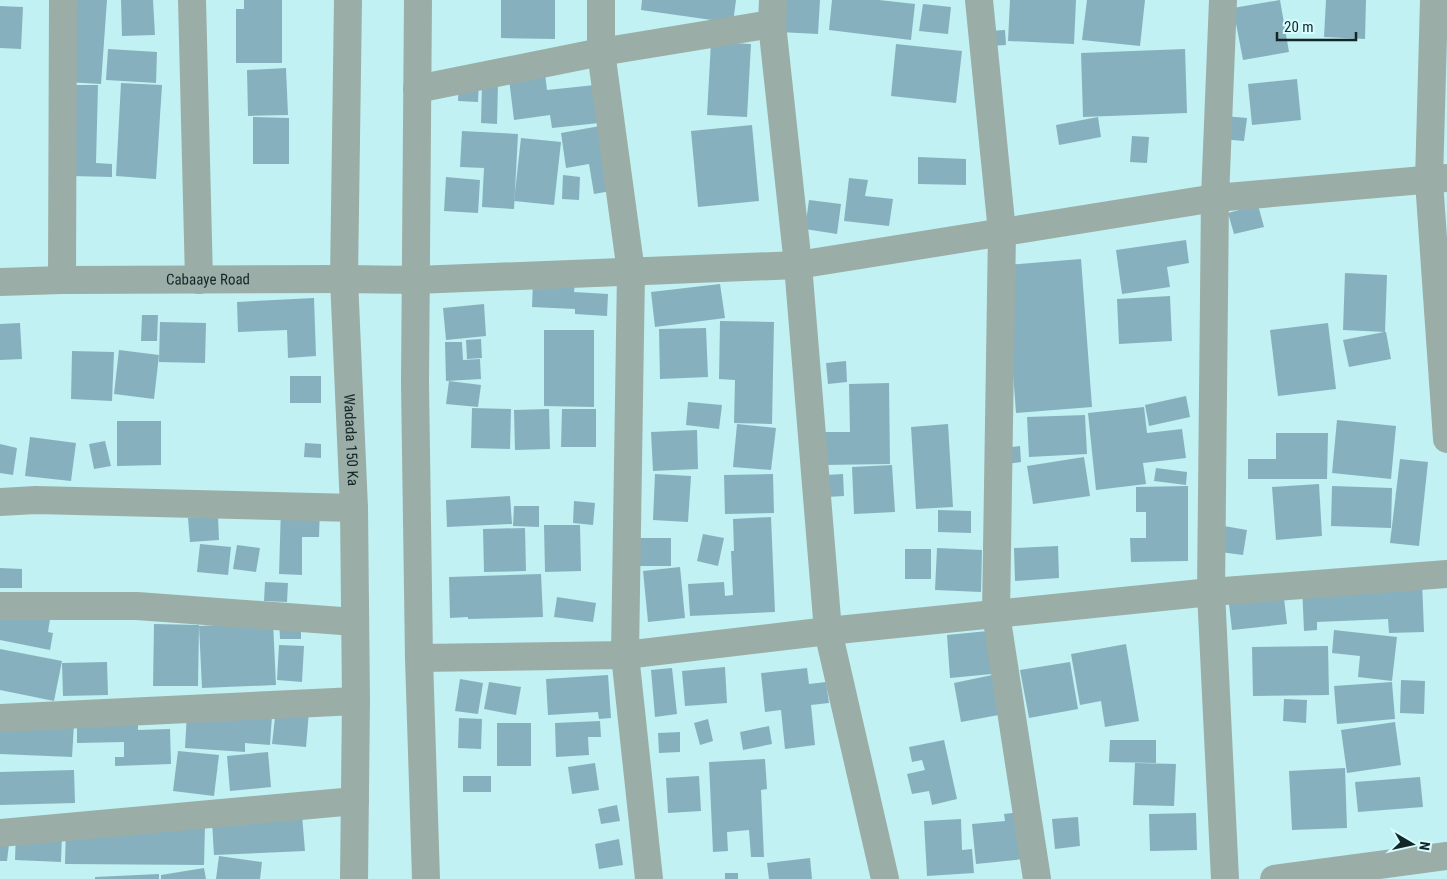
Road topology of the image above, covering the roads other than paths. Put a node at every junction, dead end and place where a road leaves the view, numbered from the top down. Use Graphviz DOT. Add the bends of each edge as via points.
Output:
graph roads {
  1 [pos="63,0"];
  2 [pos="192,0"];
  3 [pos="348,0"];
  4 [pos="418,0"];
  5 [pos="601,0"];
  6 [pos="979,0"];
  7 [pos="1223,0"];
  8 [pos="1434,0"];
  9 [pos="773,12"];
  10 [pos="601,52"];
  11 [pos="417,89"];
  12 [pos="1438,180"];
  13 [pos="1215,198"];
  14 [pos="1002,232"];
  15 [pos="798,265"];
  16 [pos="631,272"];
  17 [pos="344,279"];
  18 [pos="62,280"];
  19 [pos="198,280"];
  20 [pos="416,280"];
  21 [pos="0,282"];
  22 [pos="1447,439"];
  23 [pos="0,502"];
  24 [pos="354,508"];
  25 [pos="1447,574"];
  26 [pos="1211,592"];
  27 [pos="0,606"];
  28 [pos="996,614"];
  29 [pos="355,622"];
  30 [pos="828,631"];
  31 [pos="625,655"];
  32 [pos="419,658"];
  33 [pos="356,701"];
  34 [pos="0,718"];
  35 [pos="355,801"];
  36 [pos="0,833"];
  37 [pos="1447,856"];
  38 [pos="354,879"];
  39 [pos="426,879"];
  40 [pos="649,879"];
  41 [pos="885,879"];
  42 [pos="1037,879"];
  43 [pos="1225,879"];
  44 [pos="1274,879"];
  1 -- 18 [label="street"];
  2 -- 19 [label="street"];
  3 -- 17 [label="street, Wadada 150 Ka"];
  4 -- 11 [label="street"];
  5 -- 10 [label="street"];
  6 -- 14 [label="street"];
  7 -- 13 [label="street"];
  8 -- 12 [label="street"];
  9 -- 10 [label="street"];
  9 -- 15 [label="street"];
  10 -- 11 [label="street"];
  10 -- 16 [label="street"];
  11 -- 20 [label="street"];
  12 -- 13 [label="street, Cabaaye Road"];
  12 -- 22 [label="street"];
  13 -- 14 [label="street, Cabaaye Road"];
  13 -- 26 [label="street"];
  14 -- 15 [label="street, Cabaaye Road"];
  14 -- 28 [label="street"];
  15 -- 16 [label="street, Cabaaye Road"];
  15 -- 30 [label="street"];
  16 -- 20 [label="street, Cabaaye Road"];
  16 -- 31 [label="street"];
  17 -- 19 [label="street, Cabaaye Road"];
  17 -- 20 [label="street, Cabaaye Road"];
  17 -- 24 [label="street, Wadada 150 Ka"];
  18 -- 19 [label="street, Cabaaye Road"];
  18 -- 21 [label="street, Cabaaye Road"];
  20 -- 32 [label="street"];
  23 -- 24 [label="street" via="36,500"];
  24 -- 29 [label="street, Wadada 150 Ka"];
  25 -- 26 [label="street"];
  26 -- 28 [label="street"];
  26 -- 43 [label="street"];
  27 -- 29 [label="street" via="137,606"];
  28 -- 30 [label="street"];
  28 -- 42 [label="street"];
  29 -- 33 [label="street, Wadada 150 Ka"];
  30 -- 31 [label="street"];
  30 -- 41 [label="street"];
  31 -- 32 [label="street"];
  31 -- 40 [label="street"];
  32 -- 39 [label="street"];
  33 -- 34 [label="street"];
  33 -- 35 [label="street, Wadada 150 Ka"];
  35 -- 36 [label="street"];
  35 -- 38 [label="street, Wadada 150 Ka"];
  37 -- 44 [label="street"];
}
